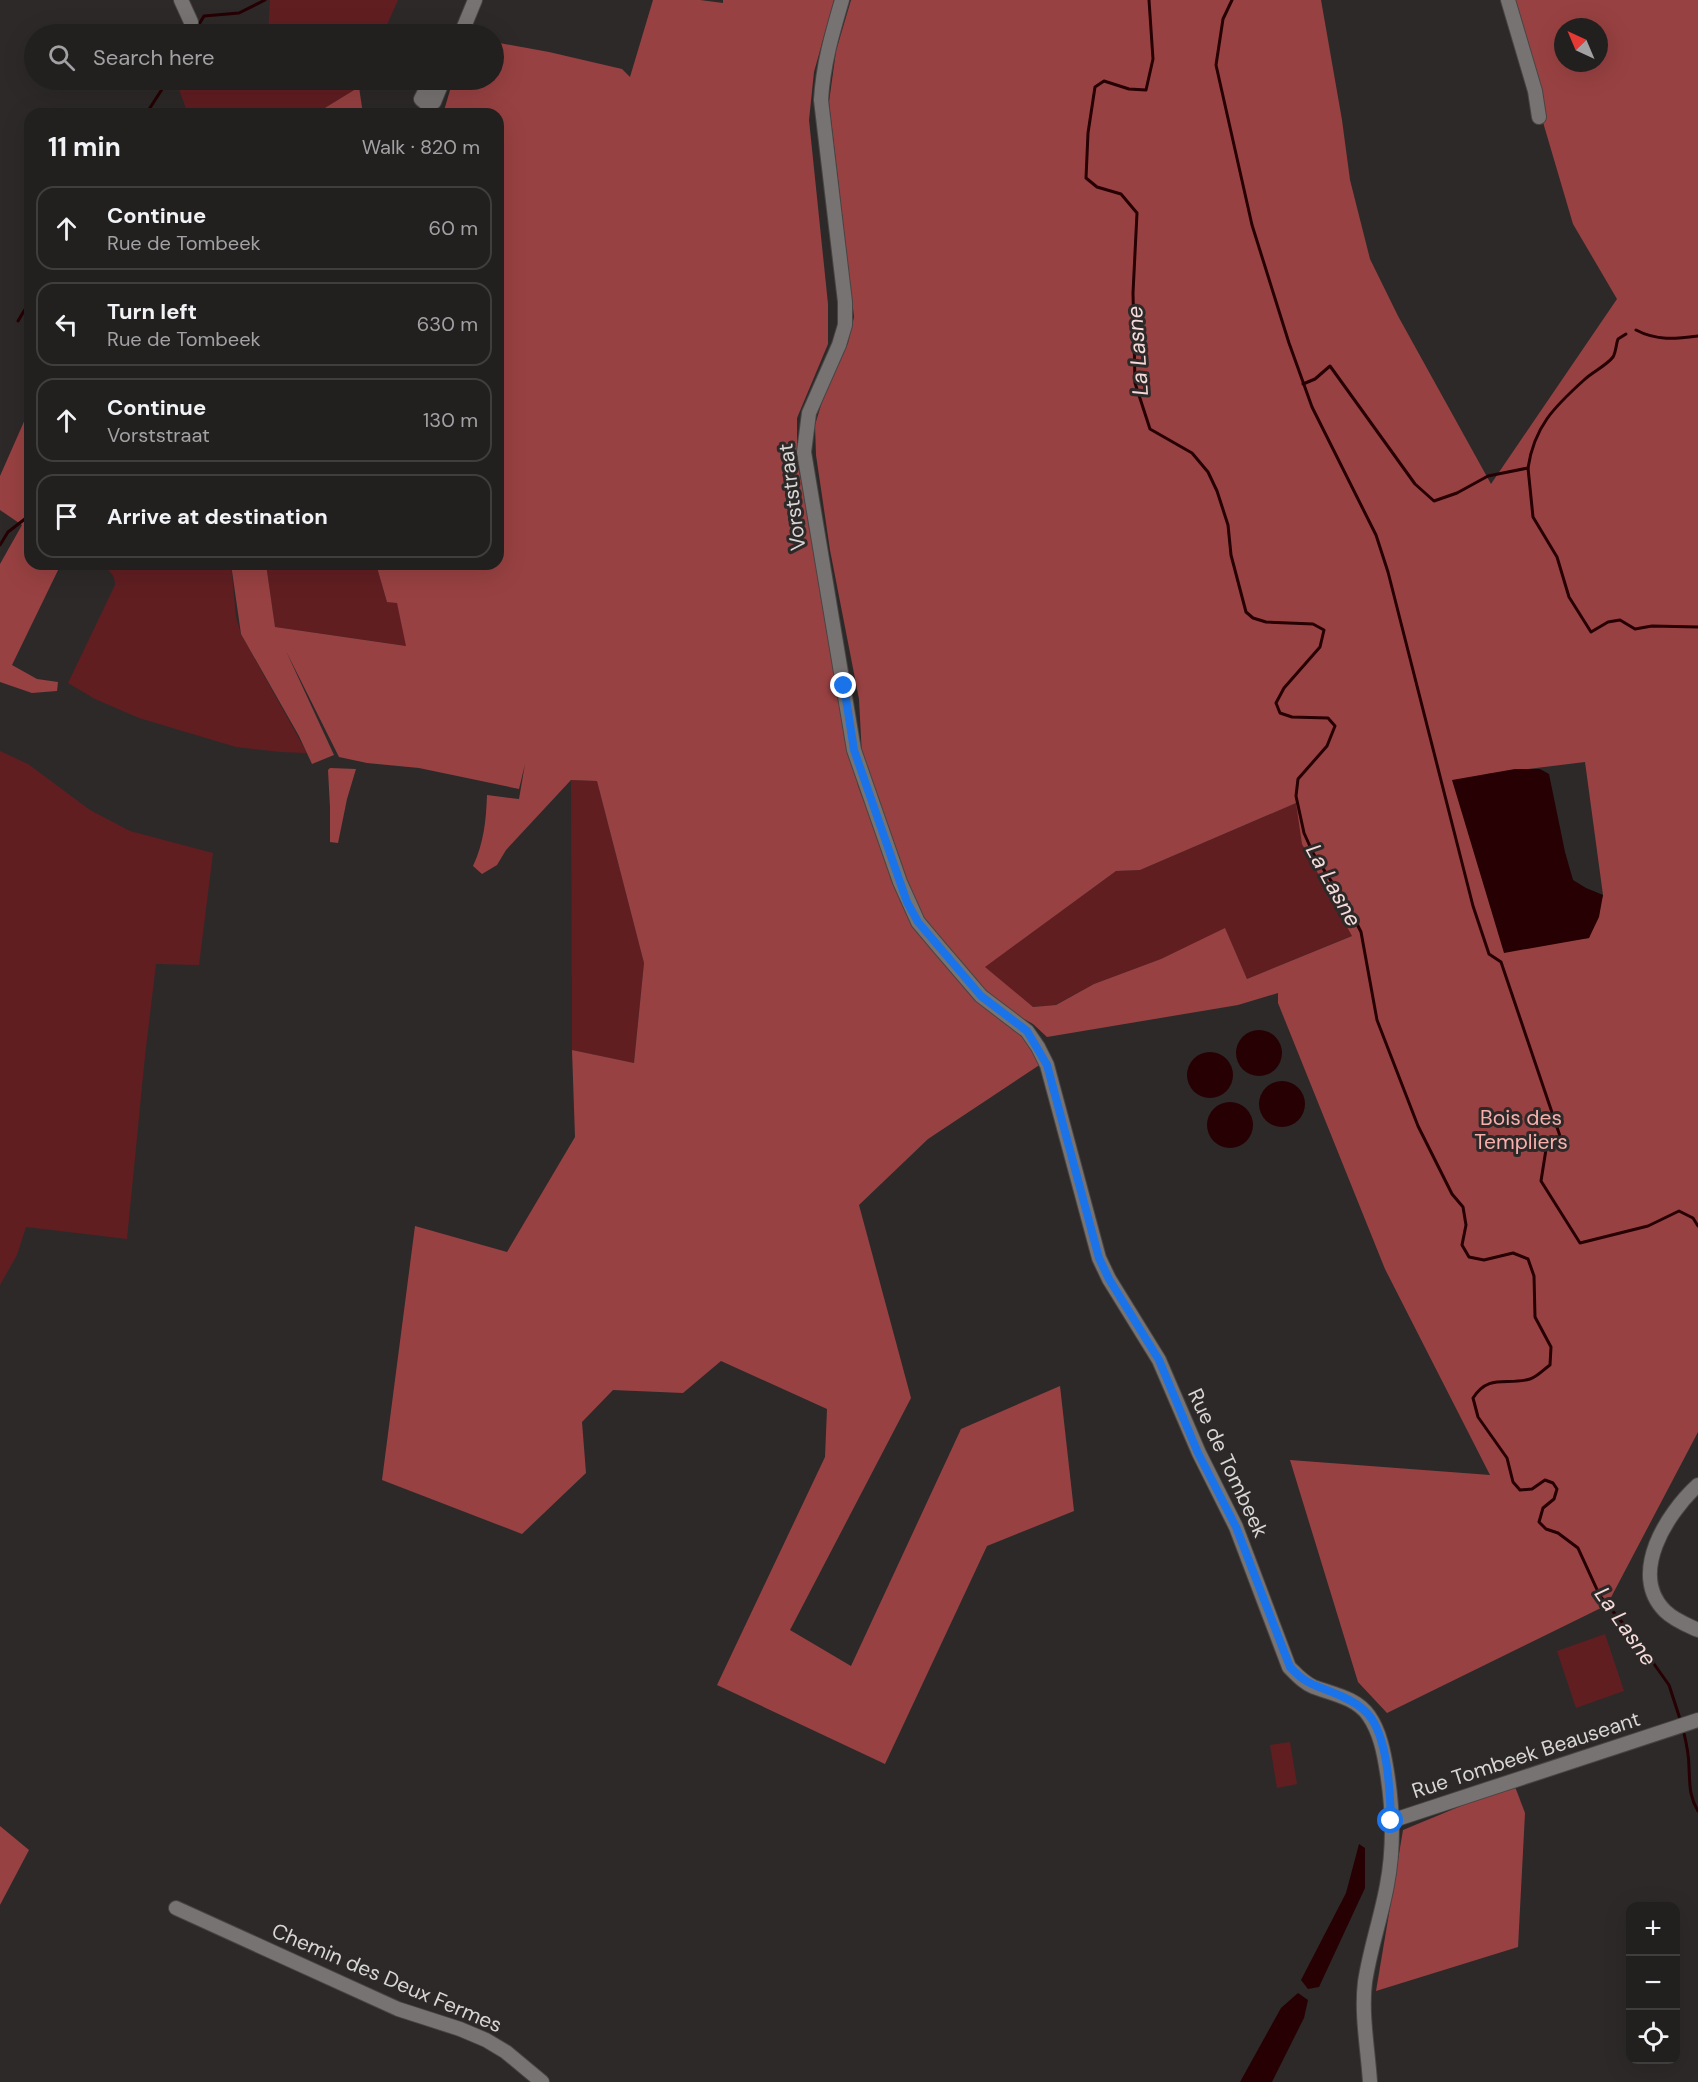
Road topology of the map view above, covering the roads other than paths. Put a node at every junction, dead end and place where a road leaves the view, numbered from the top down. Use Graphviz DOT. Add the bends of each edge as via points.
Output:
graph roads {
  1 [pos="181,0"];
  2 [pos="475,0"];
  3 [pos="843,0"];
  4 [pos="1508,0"];
  5 [pos="190,22"];
  6 [pos="465,24"];
  7 [pos="426,90"];
  8 [pos="438,90"];
  9 [pos="1539,117"];
  10 [pos="900,882"];
  11 [pos="1698,1485"];
  12 [pos="1698,1630"];
  13 [pos="1694,1721"];
  14 [pos="1391,1821"];
  15 [pos="176,1908"];
  16 [pos="542,2082"];
  17 [pos="1370,2082"];
  1 -- 5 [label="street"];
  2 -- 6 [label="street"];
  3 -- 10 [label="street, Vorststraat" via="828,50 821,100 845,325 808,413 804,452 854,750"];
  4 -- 9 [label="street"];
  7 -- 8 [label="street" via="421,99 427,104 434,102"];
  10 -- 14 [label="street, Rue de Tombeek" via="918,922 981,996 1027,1031 1038,1047 1047,1065 1099,1258 1159,1360 1198,1453 1236,1527 1290,1667 1312,1686 1354,1702 1368,1714 1378,1731 1389,1786"];
  11 -- 12 [label="street" via="1674,1512 1659,1540 1649,1572 1654,1596 1663,1609"];
  13 -- 14 [label="street, Rue Tombeek Beauseant"];
  14 -- 17 [label="street, Rue de Tombeek" via="1387,1884 1365,1984"];
  15 -- 16 [label="street, Chemin des Deux Fermes" via="398,2009 486,2040"];
}
